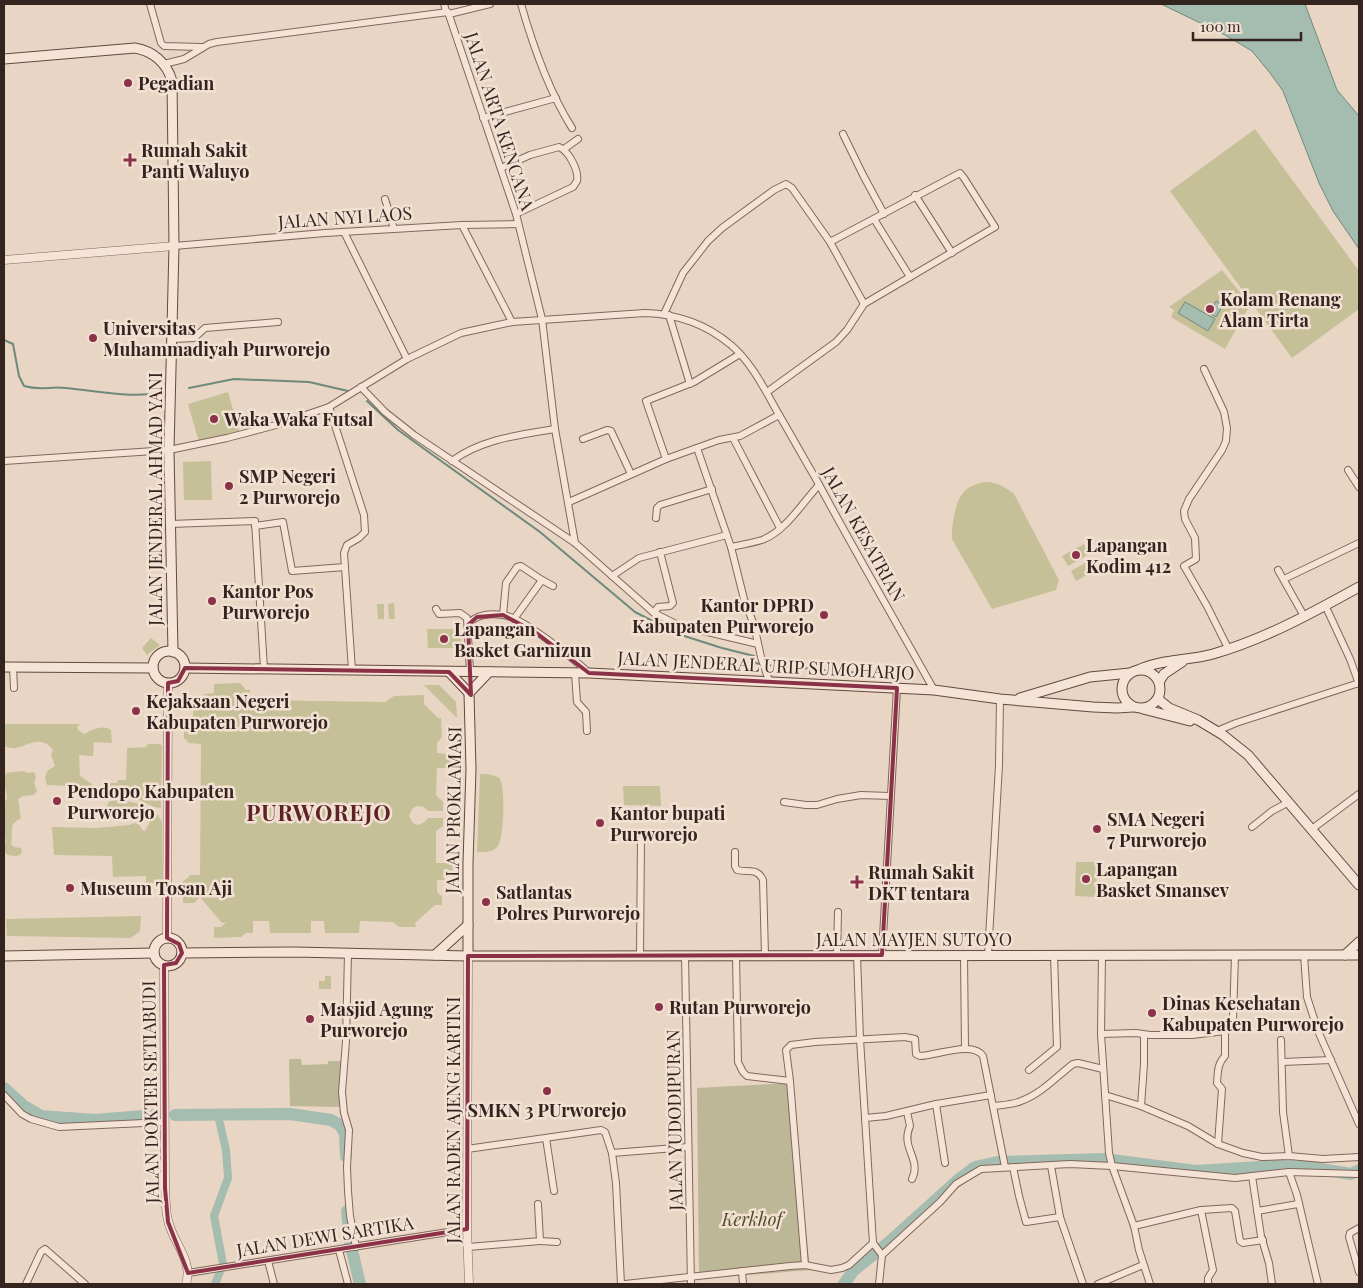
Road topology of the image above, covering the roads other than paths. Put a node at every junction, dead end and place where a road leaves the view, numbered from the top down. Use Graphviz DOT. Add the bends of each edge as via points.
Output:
graph roads {
  1 [pos="150,4"];
  2 [pos="444,4"];
  3 [pos="490,4"];
  4 [pos="521,4"];
  5 [pos="448,12"];
  6 [pos="202,47"];
  7 [pos="4,59"];
  8 [pos="164,64"];
  9 [pos="556,98"];
  10 [pos="483,118"];
  11 [pos="572,128"];
  12 [pos="843,134"];
  13 [pos="578,139"];
  14 [pos="564,149"];
  15 [pos="501,168"];
  16 [pos="915,196"];
  17 [pos="385,199"];
  18 [pos="516,214"];
  19 [pos="884,214"];
  20 [pos="874,219"];
  21 [pos="518,224"];
  22 [pos="462,225"];
  23 [pos="394,229"];
  24 [pos="344,232"];
  25 [pos="830,242"];
  26 [pos="174,246"];
  27 [pos="952,253"];
  28 [pos="4,260"];
  29 [pos="910,277"];
  30 [pos="864,304"];
  31 [pos="666,314"];
  32 [pos="542,319"];
  33 [pos="278,322"];
  34 [pos="512,322"];
  35 [pos="172,339"];
  36 [pos="740,354"];
  37 [pos="407,359"];
  38 [pos="1204,369"];
  39 [pos="690,384"];
  40 [pos="361,387"];
  41 [pos="767,392"];
  42 [pos="329,406"];
  43 [pos="779,415"];
  44 [pos="556,428"];
  45 [pos="733,438"];
  46 [pos="583,440"];
  47 [pos="696,448"];
  48 [pos="169,450"];
  49 [pos="666,458"];
  50 [pos="4,461"];
  51 [pos="452,461"];
  52 [pos="1348,470"];
  53 [pos="631,474"];
  54 [pos="819,485"];
  55 [pos="1359,486"];
  56 [pos="712,490"];
  57 [pos="569,502"];
  58 [pos="656,518"];
  59 [pos="170,524"];
  60 [pos="255,526"];
  61 [pos="780,528"];
  62 [pos="727,536"];
  63 [pos="574,543"];
  64 [pos="1359,543"];
  65 [pos="731,547"];
  66 [pos="660,552"];
  67 [pos="345,567"];
  68 [pos="1278,570"];
  69 [pos="612,576"];
  70 [pos="1284,579"];
  71 [pos="542,580"];
  72 [pos="553,586"];
  73 [pos="1359,587"];
  74 [pos="1325,605"];
  75 [pos="436,609"];
  76 [pos="654,613"];
  77 [pos="503,615"];
  78 [pos="1304,616"];
  79 [pos="514,619"];
  80 [pos="468,625"];
  81 [pos="758,644"];
  82 [pos="1228,648"];
  83 [pos="173,652"];
  84 [pos="1187,659"];
  85 [pos="9,667"];
  86 [pos="153,668"];
  87 [pos="185,668"];
  88 [pos="264,669"];
  89 [pos="352,670"];
  90 [pos="449,672"];
  91 [pos="470,672"];
  92 [pos="489,672"];
  93 [pos="1134,672"];
  94 [pos="576,673"];
  95 [pos="589,673"];
  96 [pos="768,677"];
  97 [pos="1159,682"];
  98 [pos="168,683"];
  99 [pos="1359,683"];
  100 [pos="14,688"];
  101 [pos="897,688"];
  102 [pos="934,690"];
  103 [pos="469,693"];
  104 [pos="1000,699"];
  105 [pos="1158,699"];
  106 [pos="1016,700"];
  107 [pos="1133,707"];
  108 [pos="1143,709"];
  109 [pos="1207,725"];
  110 [pos="587,730"];
  111 [pos="1217,731"];
  112 [pos="1359,794"];
  113 [pos="890,796"];
  114 [pos="784,802"];
  115 [pos="1289,802"];
  116 [pos="1252,827"];
  117 [pos="1312,830"];
  118 [pos="641,837"];
  119 [pos="735,852"];
  120 [pos="1359,885"];
  121 [pos="838,912"];
  122 [pos="468,924"];
  123 [pos="168,938"];
  124 [pos="1359,942"];
  125 [pos="154,953"];
  126 [pos="182,953"];
  127 [pos="348,953"];
  128 [pos="1359,954"];
  129 [pos="435,955"];
  130 [pos="837,955"];
  131 [pos="857,955"];
  132 [pos="882,955"];
  133 [pos="964,955"];
  134 [pos="988,955"];
  135 [pos="1054,955"];
  136 [pos="1102,955"];
  137 [pos="1235,955"];
  138 [pos="1304,955"];
  139 [pos="1345,955"];
  140 [pos="4,956"];
  141 [pos="468,956"];
  142 [pos="640,956"];
  143 [pos="685,956"];
  144 [pos="736,956"];
  145 [pos="765,956"];
  146 [pos="164,965"];
  147 [pos="1225,1031"];
  148 [pos="1101,1034"];
  149 [pos="1144,1035"];
  150 [pos="860,1039"];
  151 [pos="1281,1040"];
  152 [pos="965,1049"];
  153 [pos="1331,1060"];
  154 [pos="1282,1062"];
  155 [pos="1103,1069"];
  156 [pos="1029,1070"];
  157 [pos="790,1082"];
  158 [pos="4,1095"];
  159 [pos="991,1095"];
  160 [pos="1105,1095"];
  161 [pos="936,1104"];
  162 [pos="993,1106"];
  163 [pos="1141,1106"];
  164 [pos="907,1112"];
  165 [pos="866,1118"];
  166 [pos="165,1122"];
  167 [pos="1359,1124"];
  168 [pos="546,1138"];
  169 [pos="1218,1144"];
  170 [pos="688,1147"];
  171 [pos="467,1148"];
  172 [pos="612,1153"];
  173 [pos="1289,1156"];
  174 [pos="1359,1157"];
  175 [pos="946,1163"];
  176 [pos="1004,1163"];
  177 [pos="1112,1164"];
  178 [pos="1051,1166"];
  179 [pos="1013,1167"];
  180 [pos="1289,1172"];
  181 [pos="1359,1174"];
  182 [pos="1252,1176"];
  183 [pos="912,1179"];
  184 [pos="554,1191"];
  185 [pos="538,1204"];
  186 [pos="1298,1204"];
  187 [pos="1202,1210"];
  188 [pos="1257,1211"];
  189 [pos="1060,1217"];
  190 [pos="1134,1226"];
  191 [pos="1359,1228"];
  192 [pos="468,1229"];
  193 [pos="1262,1240"];
  194 [pos="540,1241"];
  195 [pos="557,1242"];
  196 [pos="355,1247"];
  197 [pos="468,1247"];
  198 [pos="341,1249"];
  199 [pos="878,1250"];
  200 [pos="268,1261"];
  201 [pos="805,1265"];
  202 [pos="1143,1265"];
  203 [pos="742,1271"];
  204 [pos="1359,1272"];
  205 [pos="188,1274"];
  206 [pos="691,1281"];
  207 [pos="26,1284"];
  208 [pos="85,1284"];
  209 [pos="186,1284"];
  210 [pos="274,1284"];
  211 [pos="348,1284"];
  212 [pos="469,1284"];
  213 [pos="621,1284"];
  214 [pos="625,1284"];
  215 [pos="743,1284"];
  216 [pos="879,1284"];
  217 [pos="1083,1284"];
  218 [pos="1098,1284"];
  219 [pos="1150,1284"];
  220 [pos="1208,1284"];
  221 [pos="1272,1284"];
  222 [pos="1318,1284"];
  1 -- 6 [label="street" via="164,46"];
  2 -- 5 [label="street, JALAN ARTA KENCANA"];
  3 -- 5 [label="street"];
  4 -- 9 [label="street"];
  5 -- 6 [label="street" via="217,42"];
  5 -- 10 [label="street, JALAN ARTA KENCANA"];
  6 -- 8 [label="street" via="184,59"];
  7 -- 8 [label="main road" via="135,48 153,54"];
  8 -- 26 [label="main road, JALAN JENDERAL AHMAD YANI" via="172,81"];
  9 -- 10 [label="street"];
  9 -- 11 [label="street"];
  10 -- 15 [label="street, JALAN ARTA KENCANA"];
  12 -- 19 [label="street"];
  13 -- 14 [label="street"];
  14 -- 15 [label="street" via="550,148"];
  14 -- 18 [label="street" via="577,174 575,184"];
  15 -- 18 [label="street, JALAN ARTA KENCANA"];
  16 -- 19 [label="street"];
  16 -- 27 [label="street"];
  16 -- 27 [label="street" via="961,173 995,227"];
  17 -- 23 [label="street"];
  18 -- 21 [label="street, JALAN ARTA KENCANA"];
  19 -- 20 [label="street"];
  20 -- 25 [label="street"];
  20 -- 29 [label="street"];
  21 -- 22 [label="street, JALAN NYI LAOS"];
  21 -- 32 [label="street, JALAN ARTA KENCANA"];
  22 -- 23 [label="street, JALAN NYI LAOS"];
  22 -- 34 [label="street"];
  23 -- 24 [label="street, JALAN NYI LAOS"];
  24 -- 26 [label="street, JALAN NYI LAOS"];
  24 -- 37 [label="street"];
  25 -- 30 [label="street"];
  25 -- 31 [label="street" via="792,188 783,185 708,241 681,278"];
  26 -- 28 [label="street"];
  26 -- 35 [label="main road, JALAN JENDERAL AHMAD YANI"];
  27 -- 29 [label="street"];
  29 -- 30 [label="street"];
  30 -- 41 [label="street" via="848,330 836,342"];
  31 -- 32 [label="street, JALAN KESATRIAN"];
  31 -- 36 [label="street, JALAN KESATRIAN" via="701,325"];
  31 -- 39 [label="street"];
  32 -- 34 [label="street, JALAN KESATRIAN"];
  32 -- 44 [label="street, JALAN ARTA KENCANA"];
  33 -- 35 [label="street" via="205,328 194,338"];
  34 -- 37 [label="street, JALAN KESATRIAN" via="461,333"];
  35 -- 48 [label="main road, JALAN JENDERAL AHMAD YANI"];
  36 -- 39 [label="street"];
  36 -- 41 [label="street, JALAN KESATRIAN"];
  37 -- 40 [label="street, JALAN KESATRIAN"];
  38 -- 82 [label="street" via="1224,412 1226,442 1184,511 1195,538 1196,559 1184,566"];
  39 -- 49 [label="street" via="646,401"];
  40 -- 42 [label="street, JALAN KESATRIAN"];
  40 -- 51 [label="street" via="399,424"];
  41 -- 43 [label="street, JALAN KESATRIAN"];
  42 -- 48 [label="street, JALAN KESATRIAN" via="227,438"];
  42 -- 67 [label="street" via="364,515 365,532 345,548"];
  43 -- 45 [label="street"];
  43 -- 54 [label="street, JALAN KESATRIAN"];
  44 -- 51 [label="street" via="489,442 466,451"];
  44 -- 57 [label="street, JALAN ARTA KENCANA"];
  45 -- 47 [label="street"];
  45 -- 61 [label="street"];
  46 -- 53 [label="street" via="611,431"];
  47 -- 49 [label="street"];
  47 -- 56 [label="street"];
  48 -- 50 [label="street, JALAN KESATRIAN"];
  48 -- 59 [label="main road, JALAN JENDERAL AHMAD YANI"];
  49 -- 53 [label="street"];
  51 -- 63 [label="street"];
  52 -- 55 [label="street"];
  53 -- 57 [label="street"];
  54 -- 61 [label="street"];
  54 -- 102 [label="street, JALAN KESATRIAN"];
  56 -- 58 [label="street" via="660,505"];
  56 -- 62 [label="street"];
  57 -- 63 [label="street, JALAN ARTA KENCANA"];
  59 -- 60 [label="street" via="255,521"];
  59 -- 83 [label="main road, JALAN JENDERAL AHMAD YANI"];
  60 -- 67 [label="street" via="283,522 292,571"];
  60 -- 88 [label="street"];
  61 -- 65 [label="street" via="762,540"];
  62 -- 65 [label="street"];
  62 -- 66 [label="street"];
  63 -- 69 [label="street"];
  64 -- 70 [label="street"];
  65 -- 81 [label="street"];
  66 -- 69 [label="street" via="639,558"];
  66 -- 76 [label="street" via="673,603 658,607"];
  67 -- 89 [label="street"];
  68 -- 70 [label="street"];
  69 -- 76 [label="street"];
  70 -- 78 [label="street"];
  71 -- 72 [label="street"];
  71 -- 77 [label="street" via="517,566 506,582"];
  71 -- 79 [label="street"];
  73 -- 74 [label="main road"];
  74 -- 78 [label="main road"];
  74 -- 99 [label="street"];
  75 -- 80 [label="street" via="439,614 460,614 467,618"];
  76 -- 81 [label="street" via="678,625"];
  77 -- 79 [label="street"];
  77 -- 80 [label="street" via="477,616"];
  78 -- 82 [label="main road" via="1259,638"];
  79 -- 95 [label="street"];
  80 -- 91 [label="street"];
  81 -- 96 [label="street"];
  82 -- 84 [label="main road"];
  83 -- 86 [label="main road" via="161,654"];
  83 -- 87 [label="main road" via="180,656"];
  84 -- 93 [label="main road" via="1160,662"];
  84 -- 97 [label="main road" via="1164,674"];
  85 -- 86 [label="main road"];
  85 -- 100 [label="street"];
  86 -- 98 [label="main road" via="160,680"];
  87 -- 88 [label="main road, JALAN JENDERAL URIP SUMOHARJO"];
  87 -- 98 [label="main road" via="178,681"];
  88 -- 89 [label="main road, JALAN JENDERAL URIP SUMOHARJO"];
  89 -- 90 [label="main road, JALAN JENDERAL URIP SUMOHARJO"];
  90 -- 91 [label="main road, JALAN JENDERAL URIP SUMOHARJO"];
  90 -- 103 [label="main road"];
  91 -- 92 [label="main road, JALAN JENDERAL URIP SUMOHARJO"];
  92 -- 94 [label="main road, JALAN JENDERAL URIP SUMOHARJO"];
  92 -- 103 [label="main road"];
  93 -- 97 [label="main road" via="1150,673"];
  93 -- 106 [label="main road" via="1090,677"];
  93 -- 107 [label="main road" via="1125,678 1122,691 1127,703"];
  94 -- 95 [label="main road, JALAN JENDERAL URIP SUMOHARJO"];
  94 -- 110 [label="street" via="578,702 586,712"];
  95 -- 96 [label="main road, JALAN JENDERAL URIP SUMOHARJO"];
  96 -- 101 [label="main road, JALAN JENDERAL URIP SUMOHARJO"];
  97 -- 105 [label="main road"];
  98 -- 123 [label="street"];
  99 -- 111 [label="street"];
  101 -- 102 [label="main road, JALAN JENDERAL URIP SUMOHARJO"];
  101 -- 113 [label="street"];
  102 -- 104 [label="main road, JALAN JENDERAL URIP SUMOHARJO"];
  103 -- 122 [label="main road, JALAN PROKLAMASI"];
  104 -- 106 [label="main road, JALAN JENDERAL URIP SUMOHARJO"];
  104 -- 134 [label="street"];
  105 -- 108 [label="main road"];
  105 -- 109 [label="main road"];
  106 -- 107 [label="main road, JALAN JENDERAL URIP SUMOHARJO"];
  107 -- 108 [label="main road"];
  108 -- 109 [label="main road"];
  109 -- 111 [label="main road"];
  111 -- 115 [label="main road" via="1248,755"];
  112 -- 117 [label="street"];
  113 -- 114 [label="street" via="861,795 817,805"];
  113 -- 132 [label="street"];
  115 -- 116 [label="street"];
  115 -- 117 [label="main road"];
  117 -- 120 [label="main road"];
  118 -- 142 [label="street"];
  119 -- 145 [label="street" via="736,870 752,870 764,880"];
  121 -- 130 [label="street"];
  122 -- 129 [label="main road"];
  122 -- 141 [label="main road, JALAN PROKLAMASI"];
  123 -- 125 [label="main road" via="157,942"];
  123 -- 126 [label="main road" via="179,944"];
  124 -- 139 [label="main road"];
  125 -- 140 [label="main road"];
  125 -- 146 [label="main road" via="157,961"];
  126 -- 127 [label="main road, JALAN MAYJEN SUTOYO"];
  126 -- 146 [label="main road" via="176,963"];
  127 -- 129 [label="main road, JALAN MAYJEN SUTOYO"];
  127 -- 196 [label="street" via="342,1092 350,1130 348,1191"];
  128 -- 139 [label="main road, JALAN MAYJEN SUTOYO"];
  129 -- 141 [label="main road, JALAN MAYJEN SUTOYO"];
  130 -- 131 [label="main road, JALAN MAYJEN SUTOYO"];
  130 -- 145 [label="main road, JALAN MAYJEN SUTOYO"];
  131 -- 132 [label="main road, JALAN MAYJEN SUTOYO"];
  131 -- 150 [label="street"];
  132 -- 133 [label="main road, JALAN MAYJEN SUTOYO"];
  133 -- 134 [label="main road, JALAN MAYJEN SUTOYO"];
  133 -- 152 [label="street"];
  134 -- 135 [label="main road, JALAN MAYJEN SUTOYO"];
  135 -- 136 [label="main road, JALAN MAYJEN SUTOYO"];
  135 -- 156 [label="street" via="1057,1048"];
  136 -- 137 [label="main road, JALAN MAYJEN SUTOYO"];
  136 -- 148 [label="street"];
  137 -- 138 [label="main road, JALAN MAYJEN SUTOYO"];
  137 -- 147 [label="street" via="1233,1019"];
  138 -- 139 [label="main road, JALAN MAYJEN SUTOYO"];
  138 -- 153 [label="street" via="1307,997"];
  141 -- 142 [label="main road, JALAN MAYJEN SUTOYO"];
  141 -- 171 [label="street, JALAN RADEN AJENG KARTINI"];
  142 -- 143 [label="main road, JALAN MAYJEN SUTOYO"];
  143 -- 144 [label="main road, JALAN MAYJEN SUTOYO"];
  143 -- 170 [label="street, JALAN YUDODIPURAN"];
  144 -- 145 [label="main road, JALAN MAYJEN SUTOYO"];
  144 -- 157 [label="street" via="739,1066 747,1076"];
  146 -- 166 [label="street, JALAN DOKTER SETIABUDI"];
  147 -- 149 [label="street"];
  147 -- 169 [label="street" via="1225,1056 1219,1065 1217,1083 1222,1089"];
  148 -- 149 [label="street"];
  148 -- 155 [label="street"];
  149 -- 163 [label="street"];
  150 -- 152 [label="street" via="912,1037 916,1054 920,1056"];
  150 -- 157 [label="street" via="790,1045 786,1050"];
  150 -- 165 [label="street"];
  151 -- 154 [label="street"];
  152 -- 159 [label="street" via="983,1054"];
  153 -- 154 [label="street"];
  153 -- 167 [label="street"];
  154 -- 173 [label="street" via="1283,1112"];
  155 -- 160 [label="street"];
  155 -- 162 [label="street" via="1073,1064 1032,1096 1019,1102"];
  157 -- 201 [label="street"];
  158 -- 166 [label="street" via="22,1114 59,1128"];
  159 -- 161 [label="street"];
  159 -- 162 [label="street"];
  160 -- 163 [label="street"];
  160 -- 177 [label="street"];
  161 -- 164 [label="street"];
  161 -- 175 [label="street"];
  162 -- 176 [label="street"];
  163 -- 169 [label="street" via="1188,1126"];
  164 -- 165 [label="street"];
  164 -- 183 [label="street" via="910,1126 907,1137 916,1168"];
  165 -- 199 [label="street"];
  166 -- 205 [label="street, JALAN DOKTER SETIABUDI" via="166,1213 171,1232 185,1258"];
  168 -- 171 [label="street"];
  168 -- 172 [label="street" via="603,1130"];
  168 -- 184 [label="street"];
  169 -- 173 [label="street" via="1262,1157"];
  170 -- 172 [label="street"];
  170 -- 206 [label="street, JALAN YUDODIPURAN"];
  171 -- 192 [label="street, JALAN RADEN AJENG KARTINI"];
  172 -- 213 [label="street" via="619,1207"];
  173 -- 174 [label="street"];
  176 -- 179 [label="street"];
  176 -- 199 [label="street" via="981,1169 956,1184 940,1202"];
  177 -- 178 [label="street"];
  177 -- 182 [label="street" via="1235,1178"];
  177 -- 190 [label="street"];
  178 -- 179 [label="street"];
  178 -- 189 [label="street"];
  179 -- 189 [label="street" via="1026,1222"];
  180 -- 181 [label="street"];
  180 -- 182 [label="street"];
  180 -- 186 [label="street"];
  182 -- 188 [label="street"];
  185 -- 194 [label="street"];
  186 -- 188 [label="street"];
  186 -- 222 [label="street"];
  187 -- 190 [label="street"];
  187 -- 193 [label="street" via="1232,1208 1240,1242"];
  187 -- 220 [label="street" via="1213,1270"];
  188 -- 193 [label="street"];
  189 -- 217 [label="street"];
  190 -- 202 [label="street"];
  191 -- 204 [label="street" via="1350,1233 1349,1238"];
  192 -- 196 [label="street, JALAN DEWI SARTIKA"];
  192 -- 197 [label="street, JALAN RADEN AJENG KARTINI"];
  193 -- 221 [label="street"];
  194 -- 195 [label="street"];
  194 -- 197 [label="street"];
  196 -- 198 [label="street, JALAN DEWI SARTIKA"];
  197 -- 212 [label="street, JALAN RADEN AJENG KARTINI"];
  198 -- 200 [label="street, JALAN DEWI SARTIKA"];
  198 -- 211 [label="street"];
  199 -- 201 [label="street" via="842,1268 831,1270"];
  199 -- 216 [label="street"];
  200 -- 205 [label="street, JALAN DEWI SARTIKA"];
  200 -- 210 [label="street"];
  201 -- 203 [label="street"];
  202 -- 218 [label="street"];
  202 -- 219 [label="street"];
  203 -- 206 [label="street"];
  203 -- 215 [label="street"];
  205 -- 209 [label="street"];
  206 -- 214 [label="street"];
  207 -- 208 [label="street" via="45,1249"];
}
